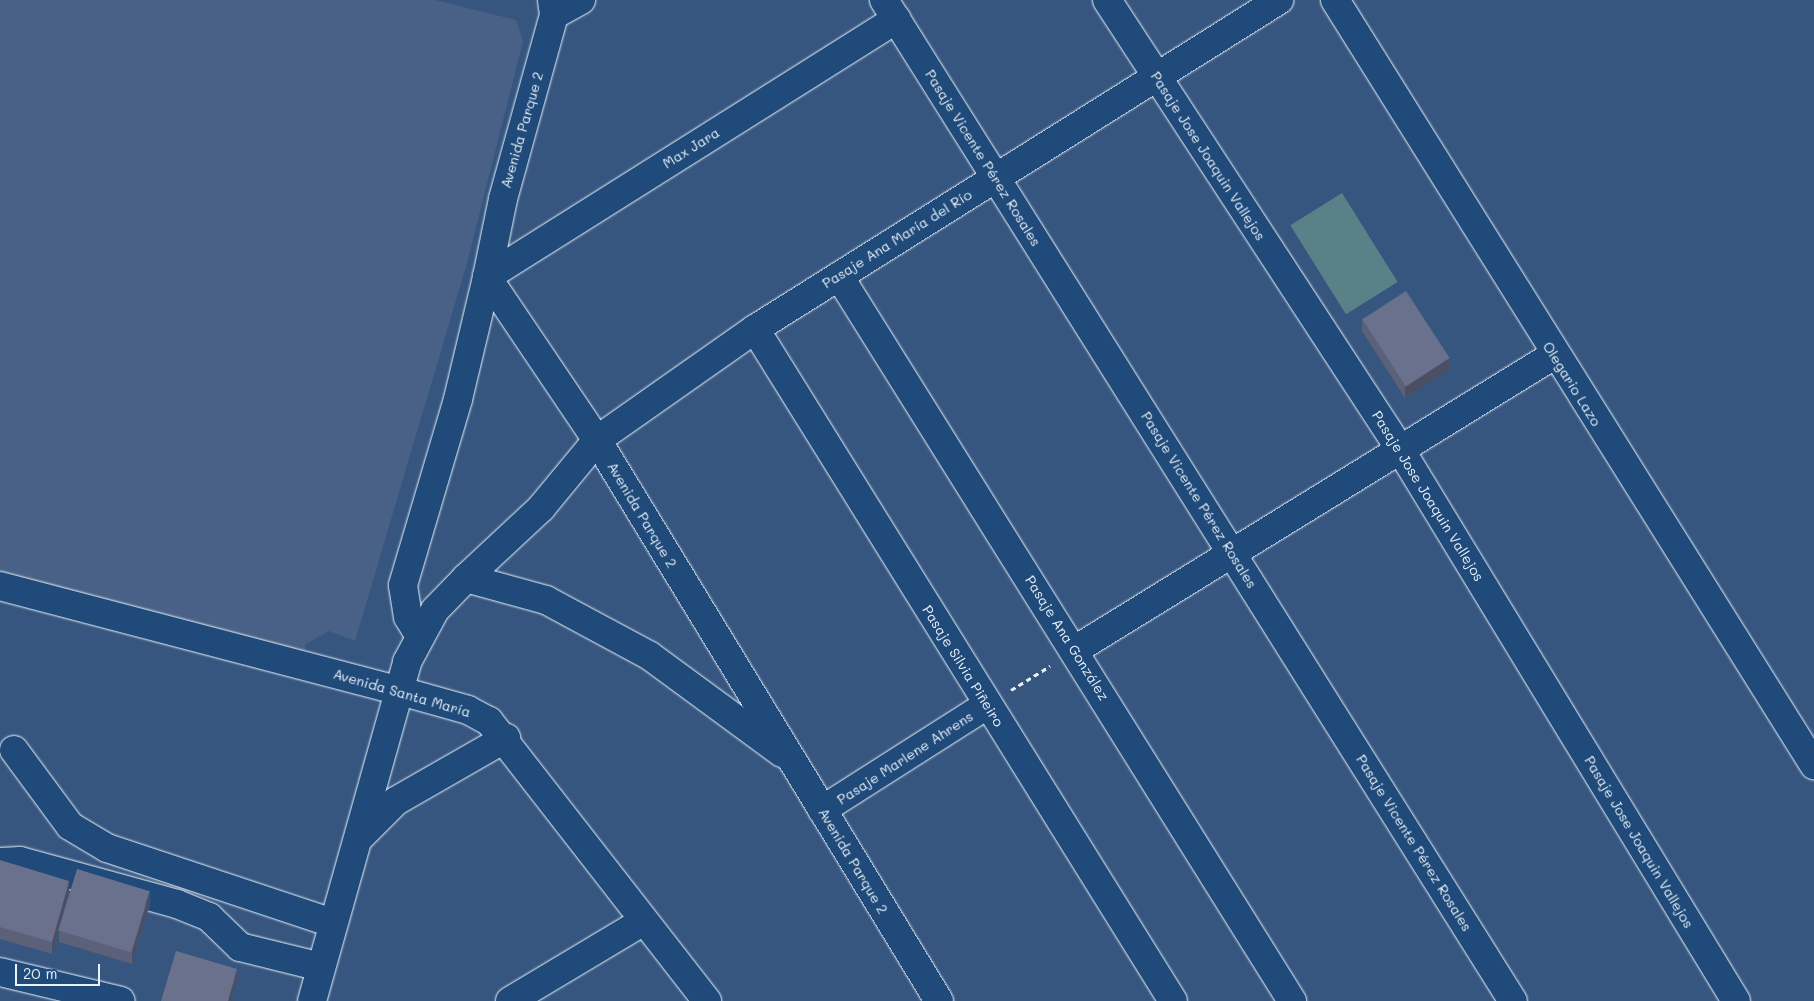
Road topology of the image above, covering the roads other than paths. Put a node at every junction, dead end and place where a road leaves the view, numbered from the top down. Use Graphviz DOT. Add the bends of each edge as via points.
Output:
graph roads {
  1 [pos="581,0"];
  2 [pos="1107,0"];
  3 [pos="1279,0"];
  4 [pos="1335,0"];
  5 [pos="553,8"];
  6 [pos="890,10"];
  7 [pos="1156,77"];
  8 [pos="995,178"];
  9 [pos="839,276"];
  10 [pos="487,277"];
  11 [pos="755,328"];
  12 [pos="1554,355"];
  13 [pos="597,440"];
  14 [pos="1400,450"];
  15 [pos="1231,552"];
  16 [pos="466,578"];
  17 [pos="0,586"];
  18 [pos="419,635"];
  19 [pos="1075,650"];
  20 [pos="397,690"];
  21 [pos="987,705"];
  22 [pos="506,738"];
  23 [pos="14,750"];
  24 [pos="792,760"];
  25 [pos="1814,765"];
  26 [pos="822,810"];
  27 [pos="354,845"];
  28 [pos="0,862"];
  29 [pos="642,922"];
  30 [pos="333,923"];
  31 [pos="321,967"];
  32 [pos="0,972"];
  33 [pos="59,994"];
  34 [pos="121,1001"];
  35 [pos="312,1001"];
  36 [pos="510,1001"];
  37 [pos="707,1001"];
  38 [pos="939,1001"];
  39 [pos="1173,1001"];
  40 [pos="1292,1001"];
  41 [pos="1513,1001"];
  42 [pos="1736,1001"];
  1 -- 5 [label="street"];
  2 -- 7 [label="street, Pasaje Jose Joaquin Vallejos"];
  3 -- 7 [label="street, Pasaje Ana María del Río"];
  4 -- 12 [label="street, Olegario Lazo"];
  5 -- 10 [label="street, Avenida Parque 2" via="503,199"];
  6 -- 8 [label="street, Pasaje Vicente Pérez Rosales"];
  6 -- 10 [label="street, Max Jara"];
  7 -- 8 [label="street, Pasaje Ana María del Río"];
  7 -- 14 [label="street, Pasaje Jose Joaquin Vallejos"];
  8 -- 9 [label="street, Pasaje Ana María del Río"];
  8 -- 15 [label="street, Pasaje Vicente Pérez Rosales"];
  9 -- 11 [label="street, Pasaje Ana María del Río"];
  9 -- 19 [label="street, Pasaje Ana González"];
  10 -- 13 [label="street, Avenida Parque 2"];
  10 -- 18 [label="street" via="458,399 403,585 408,617"];
  11 -- 13 [label="street, Pasaje Ana María del Río"];
  11 -- 21 [label="street, Pasaje Silvia Piñeiro"];
  12 -- 14 [label="street"];
  12 -- 25 [label="street, Olegario Lazo"];
  13 -- 16 [label="street, Pasaje Ana María del Río" via="541,508"];
  13 -- 24 [label="street, Avenida Parque 2"];
  14 -- 15 [label="street"];
  14 -- 42 [label="street, Pasaje Jose Joaquin Vallejos"];
  15 -- 19 [label="street"];
  15 -- 41 [label="street, Pasaje Vicente Pérez Rosales"];
  16 -- 18 [label="street, Pasaje Ana María del Río"];
  16 -- 24 [label="street" via="546,600 650,656"];
  17 -- 20 [label="street, Avenida Santa María"];
  18 -- 20 [label="street, Pasaje Ana María del Río"];
  19 -- 40 [label="street, Pasaje Ana González"];
  20 -- 22 [label="street, Avenida Santa María" via="468,710 489,721"];
  20 -- 27 [label="street, Pasaje Ana María del Río"];
  21 -- 26 [label="street, Pasaje Marlene Ahrens"];
  21 -- 39 [label="street, Pasaje Silvia Piñeiro"];
  22 -- 27 [label="street" via="396,801 369,824"];
  22 -- 29 [label="street, Avenida Santa María"];
  23 -- 30 [label="street" via="70,826 107,848"];
  24 -- 26 [label="street, Avenida Parque 2"];
  26 -- 38 [label="street, Avenida Parque 2"];
  27 -- 30 [label="street, Pasaje Ana María del Río"];
  28 -- 31 [label="street" via="20,861 177,904 209,917 240,947"];
  29 -- 36 [label="street"];
  29 -- 37 [label="street, Avenida Santa María"];
  30 -- 31 [label="street, Pasaje Ana María del Río"];
  31 -- 35 [label="street, Pasaje Ana María del Río"];
  32 -- 33 [label="street"];
  33 -- 34 [label="street"];
}
